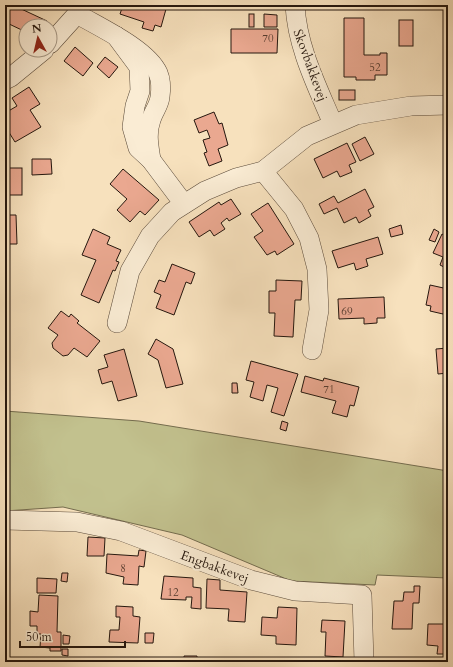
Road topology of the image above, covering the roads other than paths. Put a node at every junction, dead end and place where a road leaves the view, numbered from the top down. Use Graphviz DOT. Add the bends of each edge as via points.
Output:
graph roads {
  1 [pos="295,5"];
  2 [pos="78,9"];
  3 [pos="58,34"];
  4 [pos="34,58"];
  5 [pos="5,80"];
  6 [pos="448,105"];
  7 [pos="333,124"];
  8 [pos="263,171"];
  9 [pos="184,204"];
  10 [pos="117,323"];
  11 [pos="312,350"];
  12 [pos="5,520"];
  13 [pos="364,662"];
  1 -- 7 [label="street, Skovbakkevej" via="296,22 304,53"];
  2 -- 3 [label="street"];
  2 -- 9 [label="street" via="116,36 139,67 140,91 132,127 138,148 151,160"];
  4 -- 5 [label="street"];
  6 -- 7 [label="street" via="403,107 356,115"];
  7 -- 8 [label="street" via="307,136"];
  8 -- 9 [label="street" via="236,178 205,191"];
  8 -- 11 [label="street" via="294,209 309,238 317,269 319,310"];
  9 -- 10 [label="street" via="172,212 150,236 130,271"];
  12 -- 13 [label="street, Engbakkevej" via="77,522 121,531 251,580 295,591 362,595"];
}
